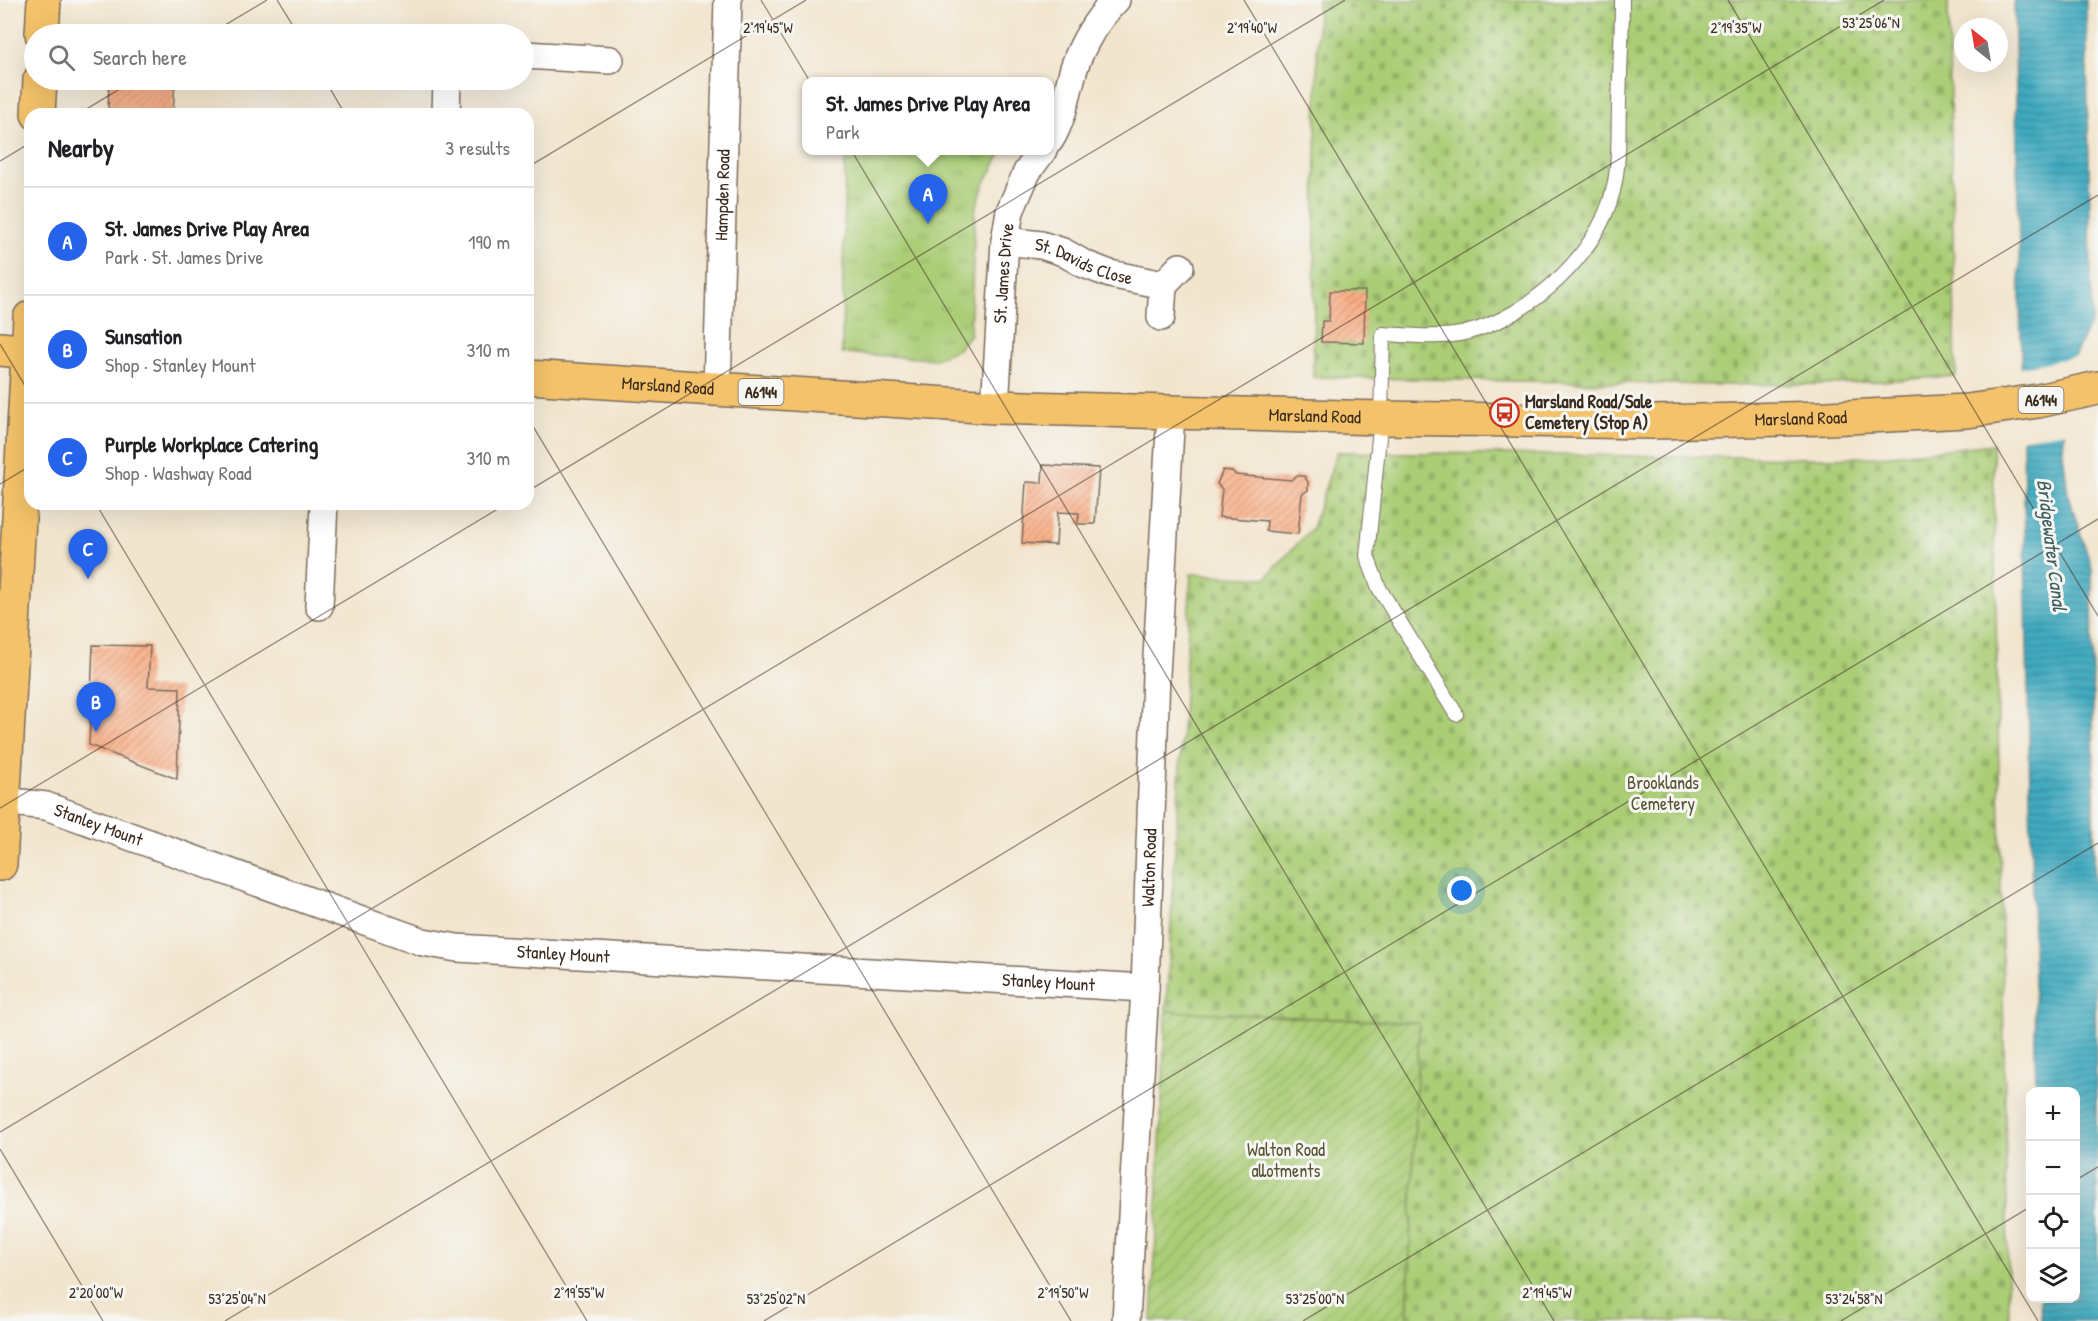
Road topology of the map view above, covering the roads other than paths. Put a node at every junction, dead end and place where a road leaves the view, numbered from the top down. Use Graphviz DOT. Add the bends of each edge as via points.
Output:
graph roads {
  1 [pos="44,0"];
  2 [pos="728,0"];
  3 [pos="1116,0"];
  4 [pos="1622,0"];
  5 [pos="43,24"];
  6 [pos="534,56"];
  7 [pos="610,60"];
  8 [pos="39,90"];
  9 [pos="447,90"];
  10 [pos="38,108"];
  11 [pos="446,108"];
  12 [pos="1054,131"];
  13 [pos="1040,155"];
  14 [pos="1005,241"];
  15 [pos="1161,317"];
  16 [pos="0,349"];
  17 [pos="24,351"];
  18 [pos="534,377"];
  19 [pos="2098,388"];
  20 [pos="717,390"];
  21 [pos="995,408"];
  22 [pos="1171,412"];
  23 [pos="1381,418"];
  24 [pos="24,427"];
  25 [pos="324,510"];
  26 [pos="320,606"];
  27 [pos="1456,714"];
  28 [pos="4,801"];
  29 [pos="0,864"];
  30 [pos="1145,988"];
  31 [pos="1126,1321"];
  1 -- 5 [label="main road"];
  2 -- 20 [label="street, Hampden Road"];
  3 -- 12 [label="street" via="1083,48"];
  4 -- 23 [label="lane" via="1618,157 1606,213 1593,238 1547,287 1492,324 1463,333 1383,334"];
  6 -- 7 [label="street"];
  8 -- 10 [label="main road"];
  9 -- 11 [label="street"];
  13 -- 14 [label="street, St. James Drive" via="1017,190"];
  14 -- 15 [label="street, St. Davids Close" via="1041,245 1110,274 1171,276"];
  14 -- 21 [label="street, St. James Drive"];
  16 -- 17 [label="main road"];
  18 -- 20 [label="main road, Marsland Road / A6144"];
  19 -- 23 [label="main road, Marsland Road / A6144" via="1983,409 1895,416 1665,421"];
  20 -- 21 [label="main road, Marsland Road / A6144"];
  21 -- 22 [label="main road, Marsland Road / A6144"];
  22 -- 23 [label="main road, Marsland Road / A6144"];
  22 -- 30 [label="street, Walton Road" via="1156,675"];
  23 -- 27 [label="lane" via="1367,556 1379,588"];
  24 -- 28 [label="main road"];
  25 -- 26 [label="street"];
  28 -- 29 [label="main road"];
  28 -- 30 [label="street, Stanley Mount" via="46,806 423,942 446,946"];
  30 -- 31 [label="street, Walton Road"];
}
